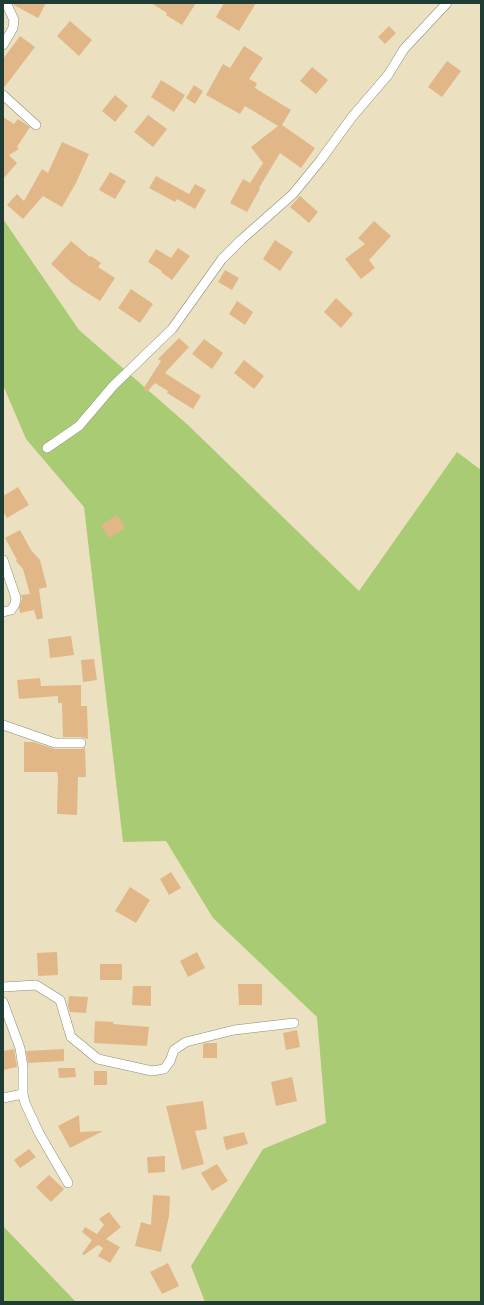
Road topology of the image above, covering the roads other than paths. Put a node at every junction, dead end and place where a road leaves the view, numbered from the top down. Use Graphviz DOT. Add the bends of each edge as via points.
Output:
graph roads {
  1 [pos="6,3"];
  2 [pos="447,3"];
  3 [pos="3,45"];
  4 [pos="3,95"];
  5 [pos="36,125"];
  6 [pos="47,448"];
  7 [pos="4,564"];
  8 [pos="3,612"];
  9 [pos="3,725"];
  10 [pos="81,743"];
  11 [pos="3,987"];
  12 [pos="3,1002"];
  13 [pos="294,1023"];
  14 [pos="23,1094"];
  15 [pos="3,1098"];
  16 [pos="68,1183"];
  1 -- 3 [label="street" via="14,20 13,28"];
  2 -- 6 [label="street" via="404,49 388,75 293,194 222,259 172,329 113,386 79,426"];
  4 -- 5 [label="street"];
  7 -- 8 [label="street" via="16,598 12,610"];
  9 -- 10 [label="street" via="54,743"];
  11 -- 13 [label="street" via="36,985 60,1000 72,1038 98,1059 152,1071 164,1069 174,1050 186,1042 234,1030"];
  12 -- 14 [label="street" via="20,1048"];
  14 -- 15 [label="street"];
  14 -- 16 [label="street" via="39,1133"];
}
